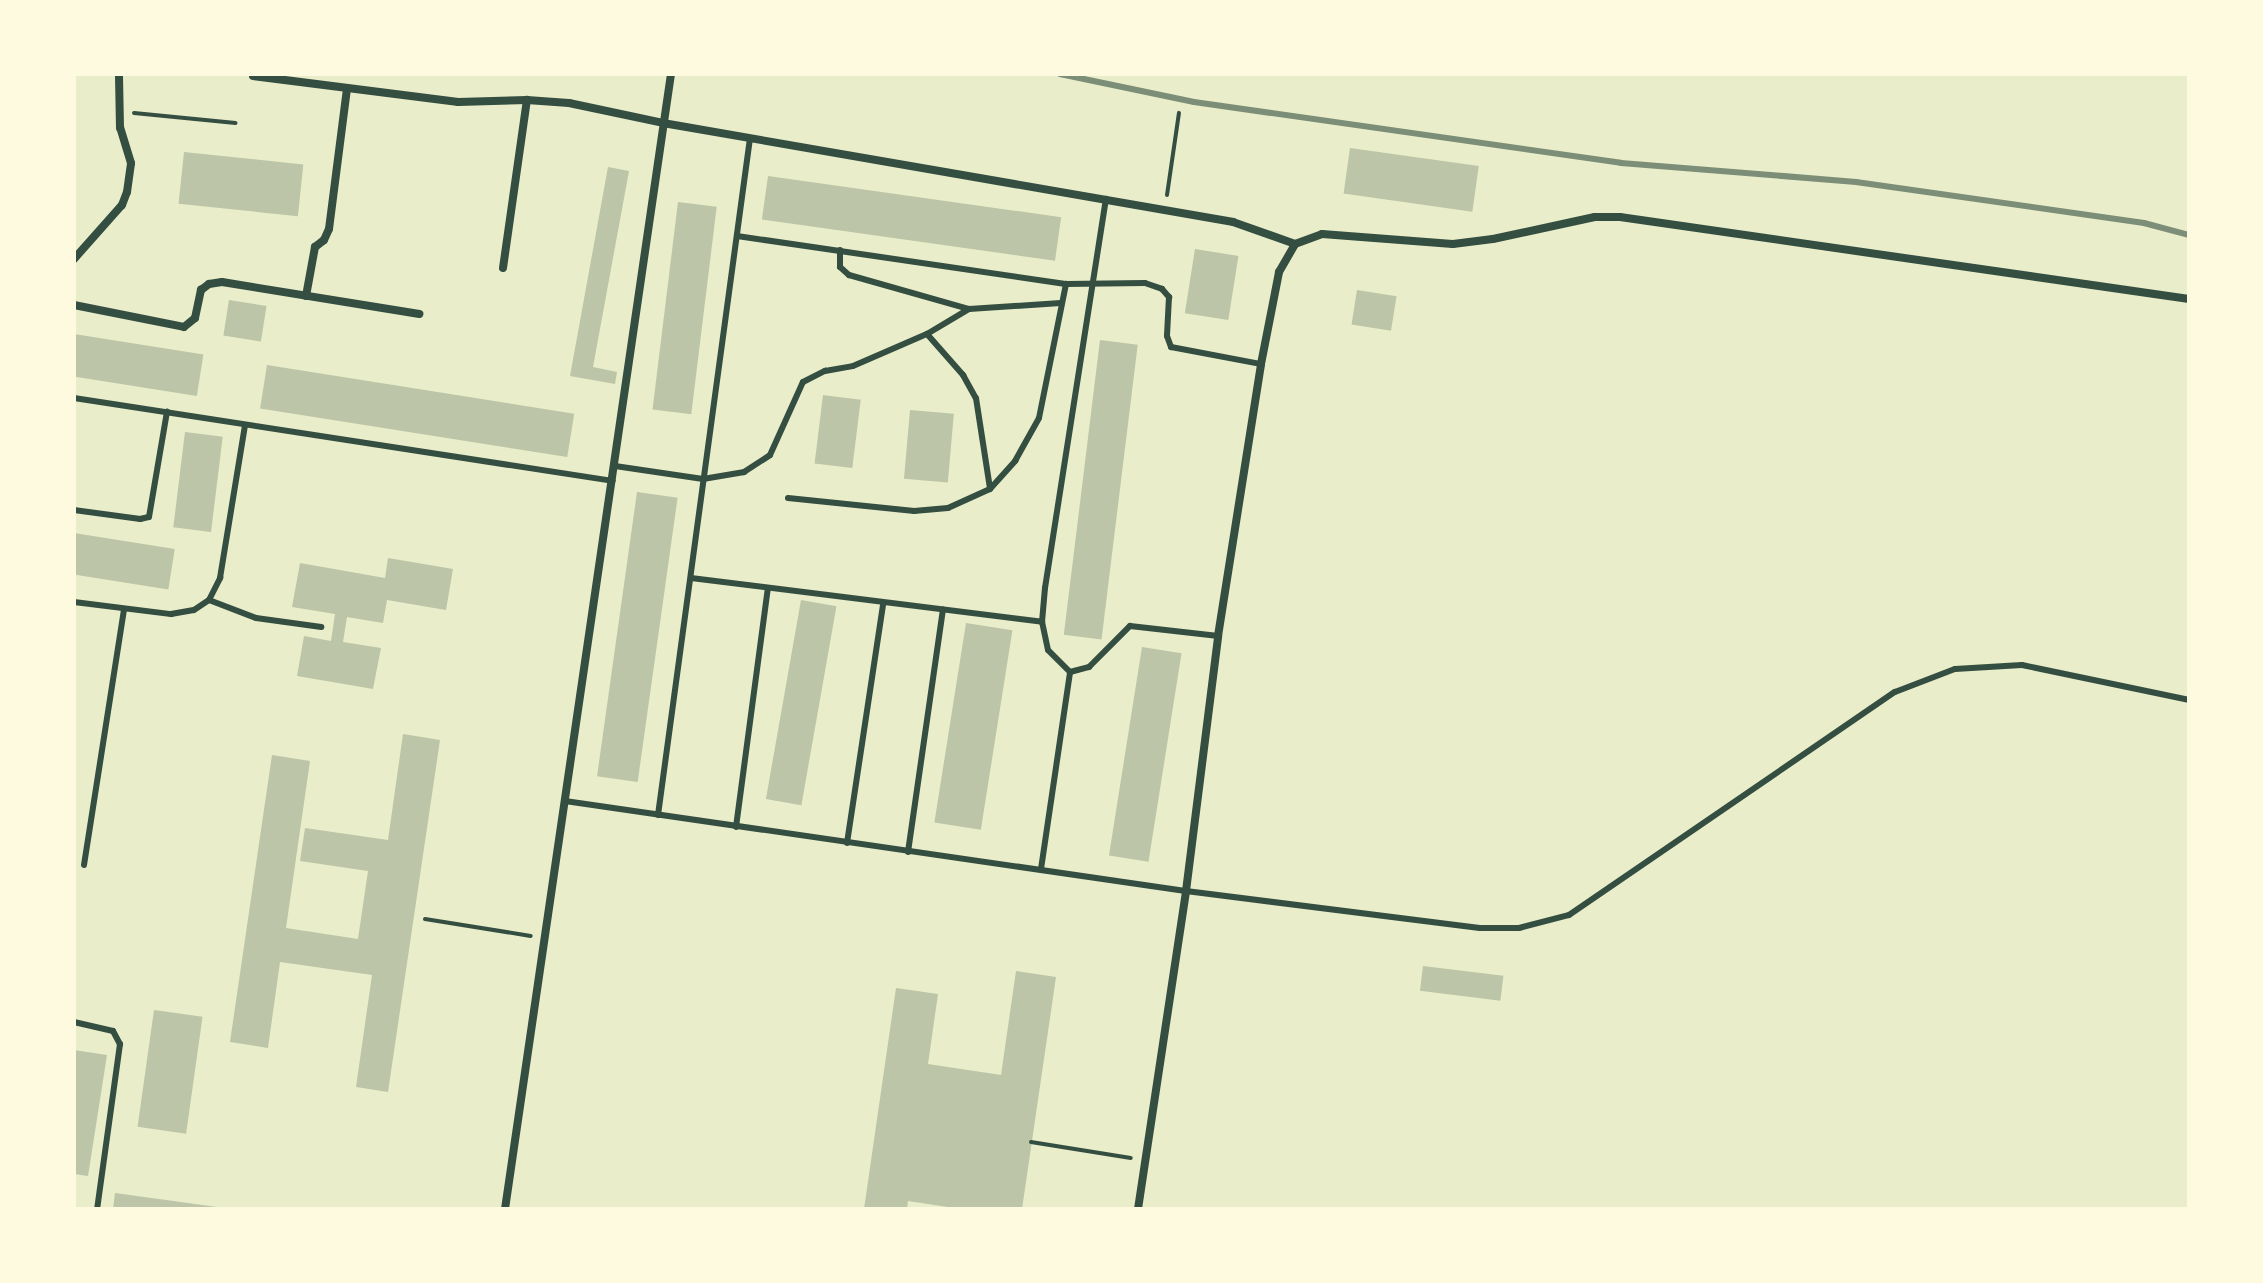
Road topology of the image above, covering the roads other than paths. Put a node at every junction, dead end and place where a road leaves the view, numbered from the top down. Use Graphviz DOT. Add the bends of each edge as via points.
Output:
graph roads {
  1 [pos="119,74"];
  2 [pos="671,74"];
  3 [pos="253,76"];
  4 [pos="347,88"];
  5 [pos="527,100"];
  6 [pos="663,123"];
  7 [pos="750,138"];
  8 [pos="1106,199"];
  9 [pos="737,236"];
  10 [pos="1295,244"];
  11 [pos="840,250"];
  12 [pos="74,259"];
  13 [pos="503,268"];
  14 [pos="1094,283"];
  15 [pos="1066,284"];
  16 [pos="306,296"];
  17 [pos="2189,299"];
  18 [pos="1061,303"];
  19 [pos="74,305"];
  20 [pos="969,309"];
  21 [pos="419,314"];
  22 [pos="927,334"];
  23 [pos="1261,364"];
  24 [pos="74,398"];
  25 [pos="167,412"];
  26 [pos="245,425"];
  27 [pos="615,466"];
  28 [pos="703,479"];
  29 [pos="613,481"];
  30 [pos="990,489"];
  31 [pos="788,498"];
  32 [pos="74,510"];
  33 [pos="691,578"];
  34 [pos="768,588"];
  35 [pos="209,600"];
  36 [pos="74,602"];
  37 [pos="883,604"];
  38 [pos="124,609"];
  39 [pos="943,610"];
  40 [pos="1042,622"];
  41 [pos="321,627"];
  42 [pos="1218,636"];
  43 [pos="1070,672"];
  44 [pos="2189,700"];
  45 [pos="565,801"];
  46 [pos="658,815"];
  47 [pos="736,827"];
  48 [pos="847,843"];
  49 [pos="908,852"];
  50 [pos="84,865"];
  51 [pos="1041,869"];
  52 [pos="1186,891"];
  53 [pos="74,1022"];
  54 [pos="97,1209"];
  55 [pos="505,1209"];
  56 [pos="1138,1209"];
  1 -- 12 [label="street" via="120,128 131,163 127,192 122,205"];
  2 -- 6 [label="street"];
  3 -- 4 [label="street"];
  4 -- 5 [label="street" via="458,102"];
  4 -- 16 [label="street" via="329,229 311,259"];
  5 -- 6 [label="street" via="569,103"];
  5 -- 13 [label="street"];
  6 -- 7 [label="street"];
  6 -- 27 [label="street"];
  7 -- 8 [label="street"];
  7 -- 9 [label="lane"];
  8 -- 10 [label="street" via="1249,225"];
  8 -- 14 [label="lane"];
  9 -- 11 [label="lane"];
  9 -- 28 [label="lane"];
  10 -- 17 [label="street" via="1322,234 1453,244 1620,217"];
  10 -- 23 [label="street" via="1279,272"];
  11 -- 15 [label="lane"];
  11 -- 20 [label="lane" via="840,267 849,275"];
  14 -- 15 [label="lane"];
  14 -- 23 [label="lane" via="1145,283 1162,289 1169,297 1171,347"];
  14 -- 40 [label="lane"];
  15 -- 18 [label="lane"];
  16 -- 19 [label="street" via="209,284 201,290 195,318 184,327"];
  16 -- 21 [label="street"];
  18 -- 20 [label="lane"];
  18 -- 30 [label="lane" via="1039,418 1015,461"];
  20 -- 22 [label="lane"];
  22 -- 28 [label="lane" via="803,382 770,455 744,472"];
  22 -- 30 [label="lane" via="976,398"];
  23 -- 42 [label="street"];
  24 -- 25 [label="lane"];
  25 -- 26 [label="lane"];
  25 -- 32 [label="lane" via="149,517"];
  26 -- 29 [label="lane"];
  26 -- 35 [label="lane" via="220,578"];
  27 -- 28 [label="lane"];
  27 -- 29 [label="street"];
  28 -- 33 [label="lane"];
  29 -- 45 [label="street"];
  30 -- 31 [label="lane" via="948,508 914,511"];
  33 -- 34 [label="lane"];
  33 -- 46 [label="lane"];
  34 -- 37 [label="lane"];
  34 -- 47 [label="lane"];
  35 -- 38 [label="lane" via="194,610 171,614"];
  35 -- 41 [label="lane" via="256,618"];
  36 -- 38 [label="lane"];
  37 -- 39 [label="lane"];
  37 -- 48 [label="lane"];
  38 -- 50 [label="lane"];
  39 -- 40 [label="lane"];
  39 -- 49 [label="lane"];
  40 -- 43 [label="lane" via="1048,650"];
  42 -- 43 [label="lane" via="1130,626 1089,667"];
  42 -- 52 [label="street"];
  43 -- 51 [label="lane"];
  44 -- 52 [label="lane" via="2022,665 1955,669 1895,692 1569,915 1519,928 1480,928"];
  45 -- 46 [label="lane"];
  45 -- 55 [label="street"];
  46 -- 47 [label="lane"];
  47 -- 48 [label="lane"];
  48 -- 49 [label="lane"];
  49 -- 51 [label="lane"];
  51 -- 52 [label="lane"];
  52 -- 56 [label="street"];
  53 -- 54 [label="lane" via="113,1031 120,1044"];
}
